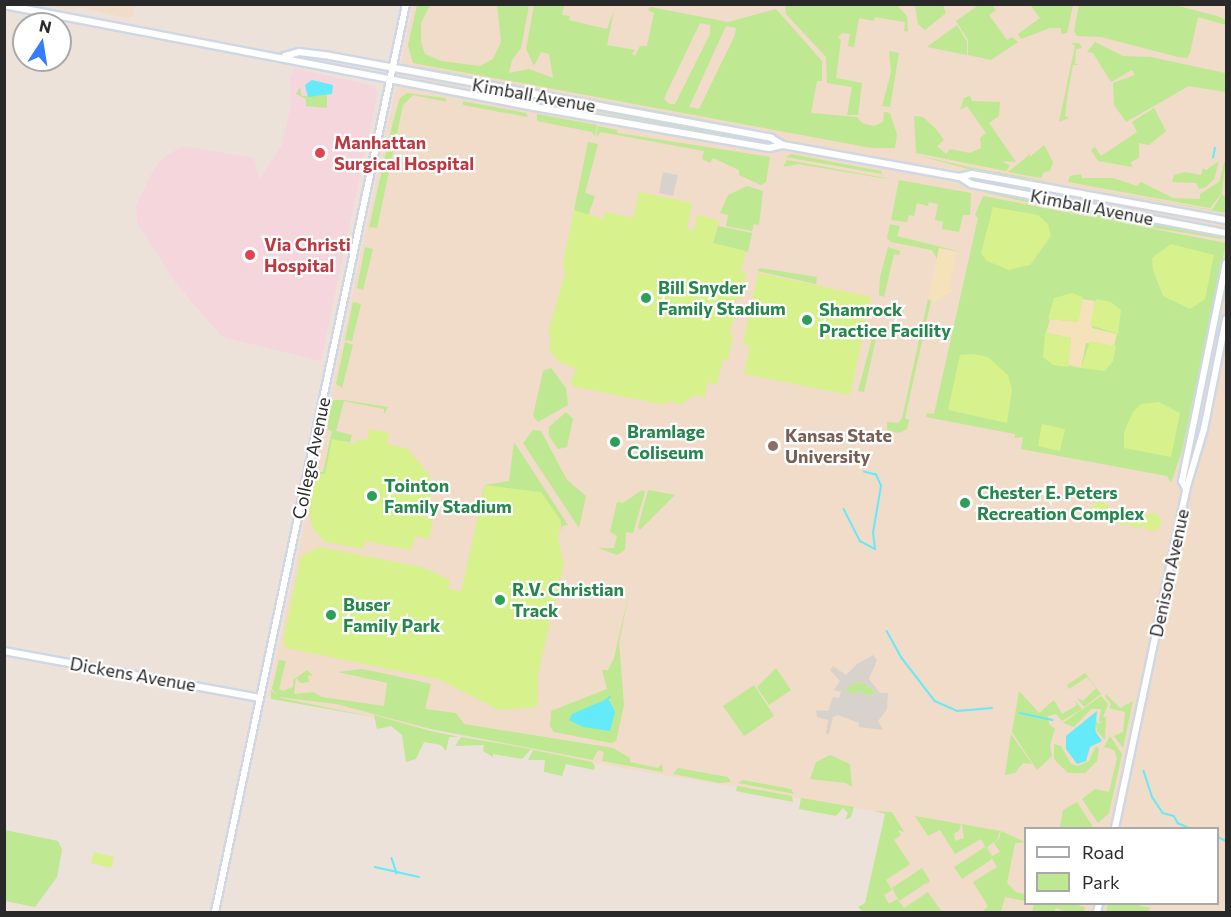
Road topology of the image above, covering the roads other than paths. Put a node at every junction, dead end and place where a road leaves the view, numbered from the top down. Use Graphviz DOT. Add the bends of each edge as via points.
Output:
graph roads {
  1 [pos="406,4"];
  2 [pos="4,5"];
  3 [pos="285,56"];
  4 [pos="393,69"];
  5 [pos="390,80"];
  6 [pos="783,145"];
  7 [pos="959,177"];
  8 [pos="1227,220"];
  9 [pos="1227,232"];
  10 [pos="1227,263"];
  11 [pos="1227,319"];
  12 [pos="1186,490"];
  13 [pos="4,651"];
  14 [pos="261,698"];
  15 [pos="1116,827"];
  16 [pos="215,912"];
  1 -- 4 [label="main road, College Avenue"];
  2 -- 3 [label="main road, Kimball Avenue"];
  3 -- 4 [label="main road, Kimball Avenue" via="300,52"];
  3 -- 5 [label="main road, Kimball Avenue" via="299,63"];
  4 -- 5 [label="main road, College Avenue"];
  4 -- 6 [label="main road, Kimball Avenue" via="771,138"];
  5 -- 6 [label="main road, Kimball Avenue" via="769,148"];
  5 -- 14 [label="main road, College Avenue"];
  6 -- 7 [label="main road, Kimball Avenue"];
  7 -- 8 [label="main road, Kimball Avenue" via="978,175"];
  7 -- 9 [label="main road, Kimball Avenue" via="971,184"];
  10 -- 12 [label="main road" via="1182,481"];
  11 -- 12 [label="main road, Denison Avenue" via="1204,429"];
  12 -- 15 [label="main road, Denison Avenue"];
  13 -- 14 [label="main road, Dickens Avenue"];
  14 -- 16 [label="main road, College Avenue"];
}
